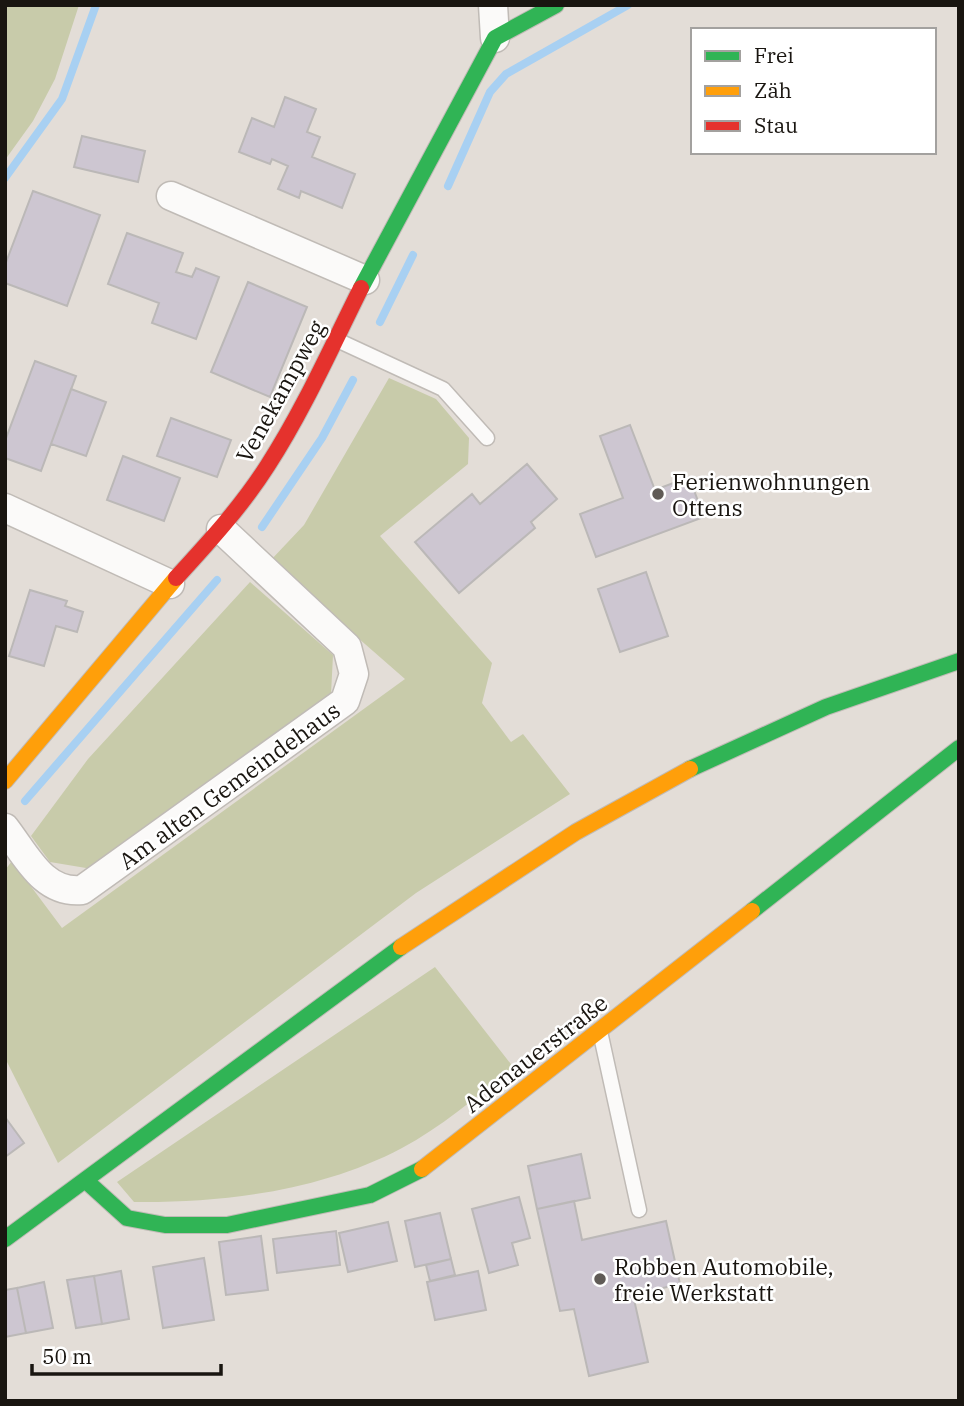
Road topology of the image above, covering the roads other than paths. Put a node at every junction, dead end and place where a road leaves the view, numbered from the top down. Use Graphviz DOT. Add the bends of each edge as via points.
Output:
graph roads {
  1 [pos="493,5"];
  2 [pos="556,5"];
  3 [pos="495,38"];
  4 [pos="171,196"];
  5 [pos="365,280"];
  6 [pos="336,339"];
  7 [pos="487,438"];
  8 [pos="5,509"];
  9 [pos="221,530"];
  10 [pos="170,584"];
  11 [pos="959,661"];
  12 [pos="959,748"];
  13 [pos="5,781"];
  14 [pos="5,828"];
  15 [pos="600,1031"];
  16 [pos="85,1180"];
  17 [pos="639,1210"];
  18 [pos="5,1239"];
  1 -- 3 [label="street"];
  2 -- 3 [label="street"];
  3 -- 5 [label="street, Venekampweg"];
  4 -- 5 [label="street"];
  5 -- 6 [label="street, Venekampweg"];
  6 -- 7 [label="lane" via="443,388"];
  6 -- 9 [label="street, Venekampweg" via="267,467"];
  8 -- 10 [label="street"];
  9 -- 10 [label="street, Venekampweg"];
  9 -- 14 [label="street, Am alten Gemeindehaus" via="347,647 354,674 345,701 82,890 56,888 46,880"];
  10 -- 13 [label="street, Venekampweg"];
  11 -- 16 [label="street" via="766,731 570,834 283,1030"];
  12 -- 15 [label="street, Adenauerstraße"];
  15 -- 16 [label="street, Adenauerstraße" via="429,1166 370,1195 227,1225 165,1225 127,1218"];
  15 -- 17 [label="lane"];
  16 -- 18 [label="street"];
}
